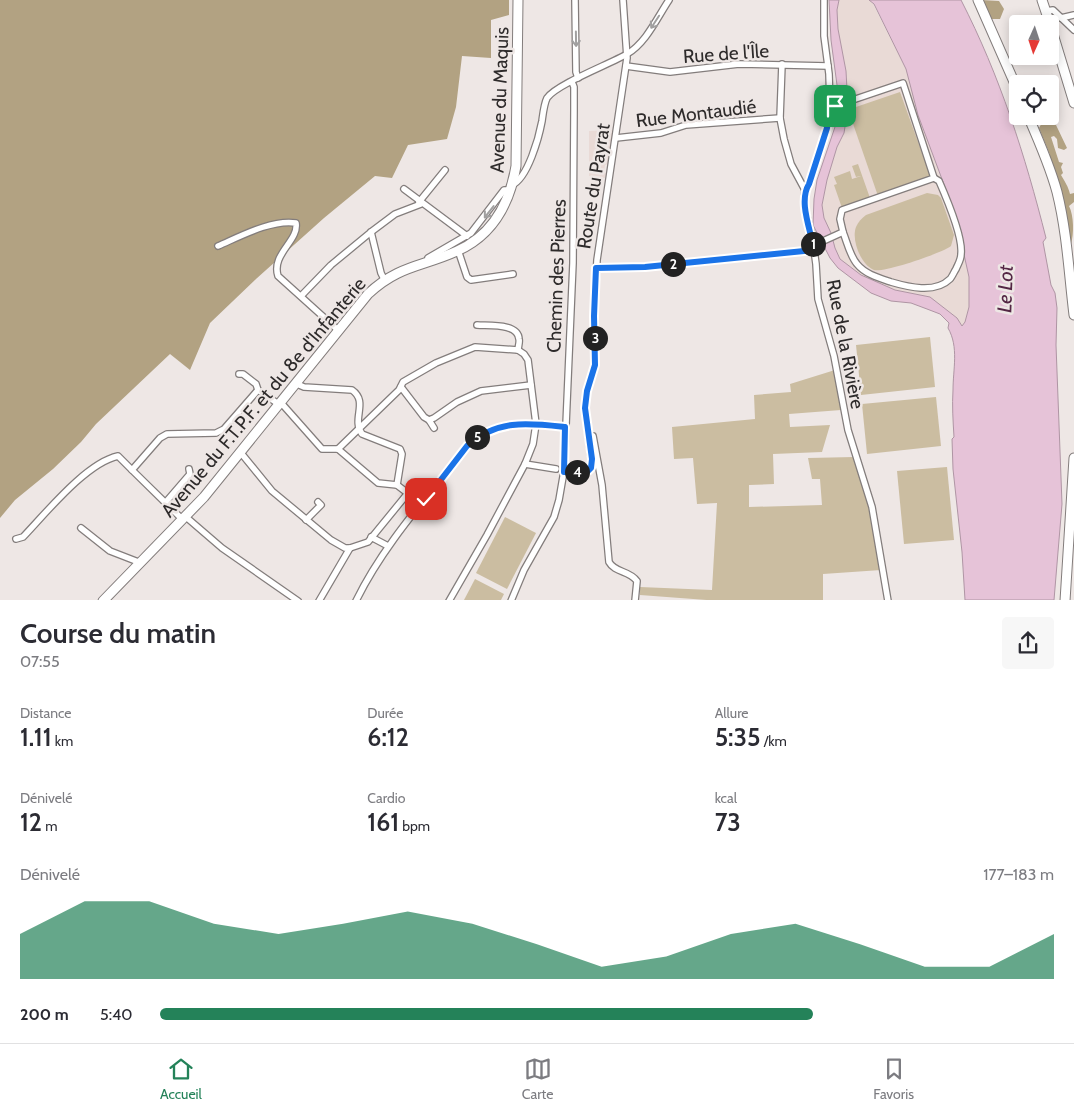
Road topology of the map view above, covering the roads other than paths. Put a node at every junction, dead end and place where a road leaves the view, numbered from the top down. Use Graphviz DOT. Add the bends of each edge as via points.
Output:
graph roads {
  1 [pos="518,0"];
  2 [pos="575,0"];
  3 [pos="623,0"];
  4 [pos="669,0"];
  5 [pos="824,0"];
  6 [pos="978,0"];
  7 [pos="1042,0"];
  8 [pos="1046,11"];
  9 [pos="1074,14"];
  10 [pos="1047,15"];
  11 [pos="1061,18"];
  12 [pos="1074,30"];
  13 [pos="627,54"];
  14 [pos="1059,54"];
  15 [pos="782,64"];
  16 [pos="626,66"];
  17 [pos="828,66"];
  18 [pos="1011,75"];
  19 [pos="578,78"];
  20 [pos="572,82"];
  21 [pos="1074,103"];
  22 [pos="831,108"];
  23 [pos="780,118"];
  24 [pos="1032,125"];
  25 [pos="616,138"];
  26 [pos="445,170"];
  27 [pos="934,178"];
  28 [pos="512,188"];
  29 [pos="404,190"];
  30 [pos="805,190"];
  31 [pos="420,203"];
  32 [pos="372,232"];
  33 [pos="844,232"];
  34 [pos="467,236"];
  35 [pos="218,246"];
  36 [pos="458,250"];
  37 [pos="814,250"];
  38 [pos="429,260"];
  39 [pos="596,268"];
  40 [pos="513,274"];
  41 [pos="384,279"];
  42 [pos="301,296"];
  43 [pos="1074,315"];
  44 [pos="477,324"];
  45 [pos="339,331"];
  46 [pos="518,350"];
  47 [pos="238,374"];
  48 [pos="297,384"];
  49 [pos="531,385"];
  50 [pos="401,387"];
  51 [pos="258,390"];
  52 [pos="586,401"];
  53 [pos="280,404"];
  54 [pos="429,420"];
  55 [pos="536,424"];
  56 [pos="565,427"];
  57 [pos="434,428"];
  58 [pos="359,430"];
  59 [pos="338,449"];
  60 [pos="241,453"];
  61 [pos="1074,458"];
  62 [pos="526,464"];
  63 [pos="189,469"];
  64 [pos="556,469"];
  65 [pos="132,470"];
  66 [pos="566,472"];
  67 [pos="397,486"];
  68 [pos="408,494"];
  69 [pos="318,502"];
  70 [pos="165,503"];
  71 [pos="422,504"];
  72 [pos="185,518"];
  73 [pos="306,520"];
  74 [pos="81,528"];
  75 [pos="371,538"];
  76 [pos="16,539"];
  77 [pos="388,546"];
  78 [pos="350,548"];
  79 [pos="141,563"];
  80 [pos="103,600"];
  81 [pos="298,600"];
  82 [pos="319,600"];
  83 [pos="356,600"];
  84 [pos="448,600"];
  85 [pos="511,600"];
  86 [pos="635,600"];
  87 [pos="888,600"];
  88 [pos="1065,600"];
  1 -- 28 [label="main road, Avenue du Maquis" via="517,142"];
  2 -- 19 [label="street, one-way"];
  3 -- 13 [label="street, Route du Payrat"];
  4 -- 13 [label="street, one-way" via="640,44"];
  5 -- 17 [label="street"];
  6 -- 18 [label="main road"];
  7 -- 8 [label="main road"];
  8 -- 10 [label="main road"];
  8 -- 11 [label="street" via="1053,10"];
  9 -- 11 [label="street"];
  11 -- 12 [label="street"];
  13 -- 16 [label="street, Route du Payrat"];
  13 -- 19 [label="street"];
  14 -- 21 [label="main road"];
  15 -- 16 [label="street, Rue de l'Île" via="739,64 670,72"];
  15 -- 17 [label="street, Rue de l'Île"];
  15 -- 23 [label="street, Rue de la Rivière"];
  16 -- 25 [label="street, Route du Payrat"];
  17 -- 22 [label="street"];
  19 -- 20 [label="street"];
  20 -- 28 [label="street" via="546,99 531,160"];
  20 -- 56 [label="street, Chemin des Pierres" via="573,262"];
  22 -- 27 [label="street" via="903,82"];
  22 -- 30 [label="street"];
  23 -- 25 [label="street, Rue Montaudié" via="686,126 661,133"];
  23 -- 30 [label="street, Rue de la Rivière" via="791,164"];
  24 -- 43 [label="main road" via="1057,193"];
  25 -- 39 [label="street, Route du Payrat"];
  26 -- 31 [label="street"];
  27 -- 33 [label="street" via="842,210 840,219"];
  27 -- 33 [label="street" via="939,181 951,211 962,253 950,279 923,288 869,274 856,264"];
  28 -- 34 [label="street, one-way" via="504,190"];
  28 -- 36 [label="main road, Avenue du Maquis" via="491,225"];
  29 -- 31 [label="street"];
  30 -- 37 [label="street, Rue de la Rivière"];
  31 -- 32 [label="street" via="395,214"];
  31 -- 34 [label="street"];
  32 -- 41 [label="street"];
  32 -- 42 [label="street" via="331,265"];
  33 -- 37 [label="street" via="821,242"];
  34 -- 38 [label="street"];
  35 -- 42 [label="street" via="264,227 288,222 296,224 276,270 278,276"];
  36 -- 38 [label="main road, Avenue du Maquis"];
  36 -- 40 [label="street" via="471,280"];
  37 -- 39 [label="street" via="645,267"];
  37 -- 87 [label="street, Rue de la Rivière" via="818,299 834,356 848,430 872,507"];
  38 -- 41 [label="main road, Avenue du Maquis"];
  39 -- 52 [label="street, Route du Payrat" via="595,365"];
  41 -- 45 [label="main road, Avenue du F.T.P.F. et du 8e d'Infanterie"];
  42 -- 45 [label="street"];
  44 -- 46 [label="street" via="511,328 520,338"];
  45 -- 48 [label="main road, Avenue du F.T.P.F. et du 8e d'Infanterie"];
  46 -- 49 [label="street" via="528,360"];
  46 -- 50 [label="street" via="476,347 436,364 403,382"];
  47 -- 51 [label="street" via="256,384"];
  48 -- 53 [label="main road, Avenue du F.T.P.F. et du 8e d'Infanterie"];
  48 -- 58 [label="street" via="352,390 358,394 361,401"];
  49 -- 54 [label="street" via="481,391"];
  49 -- 55 [label="street"];
  50 -- 54 [label="street"];
  50 -- 58 [label="street"];
  51 -- 53 [label="street"];
  51 -- 65 [label="street" via="224,429 216,433 167,434"];
  52 -- 66 [label="street, Route du Payrat" via="592,464 588,471"];
  52 -- 86 [label="street" via="602,485 609,562 613,568 633,575 638,581"];
  53 -- 59 [label="street" via="322,449"];
  53 -- 60 [label="main road, Avenue du F.T.P.F. et du 8e d'Infanterie"];
  54 -- 57 [label="street"];
  55 -- 56 [label="street"];
  55 -- 62 [label="street"];
  55 -- 71 [label="street" via="509,425 491,429 477,437"];
  56 -- 66 [label="street, Chemin des Pierres"];
  58 -- 59 [label="street"];
  58 -- 67 [label="street" via="400,449"];
  59 -- 67 [label="street" via="378,483"];
  60 -- 72 [label="main road, Avenue du F.T.P.F. et du 8e d'Infanterie"];
  60 -- 73 [label="street" via="272,491"];
  61 -- 88 [label="main road"];
  62 -- 64 [label="street"];
  62 -- 84 [label="street"];
  63 -- 70 [label="street" via="190,474"];
  65 -- 70 [label="street"];
  65 -- 76 [label="street" via="118,456 98,465 71,487 23,537"];
  66 -- 85 [label="street" via="554,517"];
  67 -- 68 [label="street"];
  68 -- 71 [label="street"];
  68 -- 75 [label="street"];
  69 -- 73 [label="street" via="321,505"];
  70 -- 72 [label="street"];
  71 -- 77 [label="street"];
  72 -- 79 [label="main road, Avenue du F.T.P.F. et du 8e d'Infanterie"];
  72 -- 81 [label="street" via="222,548"];
  73 -- 78 [label="street" via="331,540"];
  74 -- 79 [label="street" via="110,551"];
  75 -- 77 [label="street"];
  75 -- 78 [label="street"];
  77 -- 83 [label="street"];
  78 -- 82 [label="street"];
  79 -- 80 [label="main road, Avenue du F.T.P.F. et du 8e d'Infanterie"];
}
